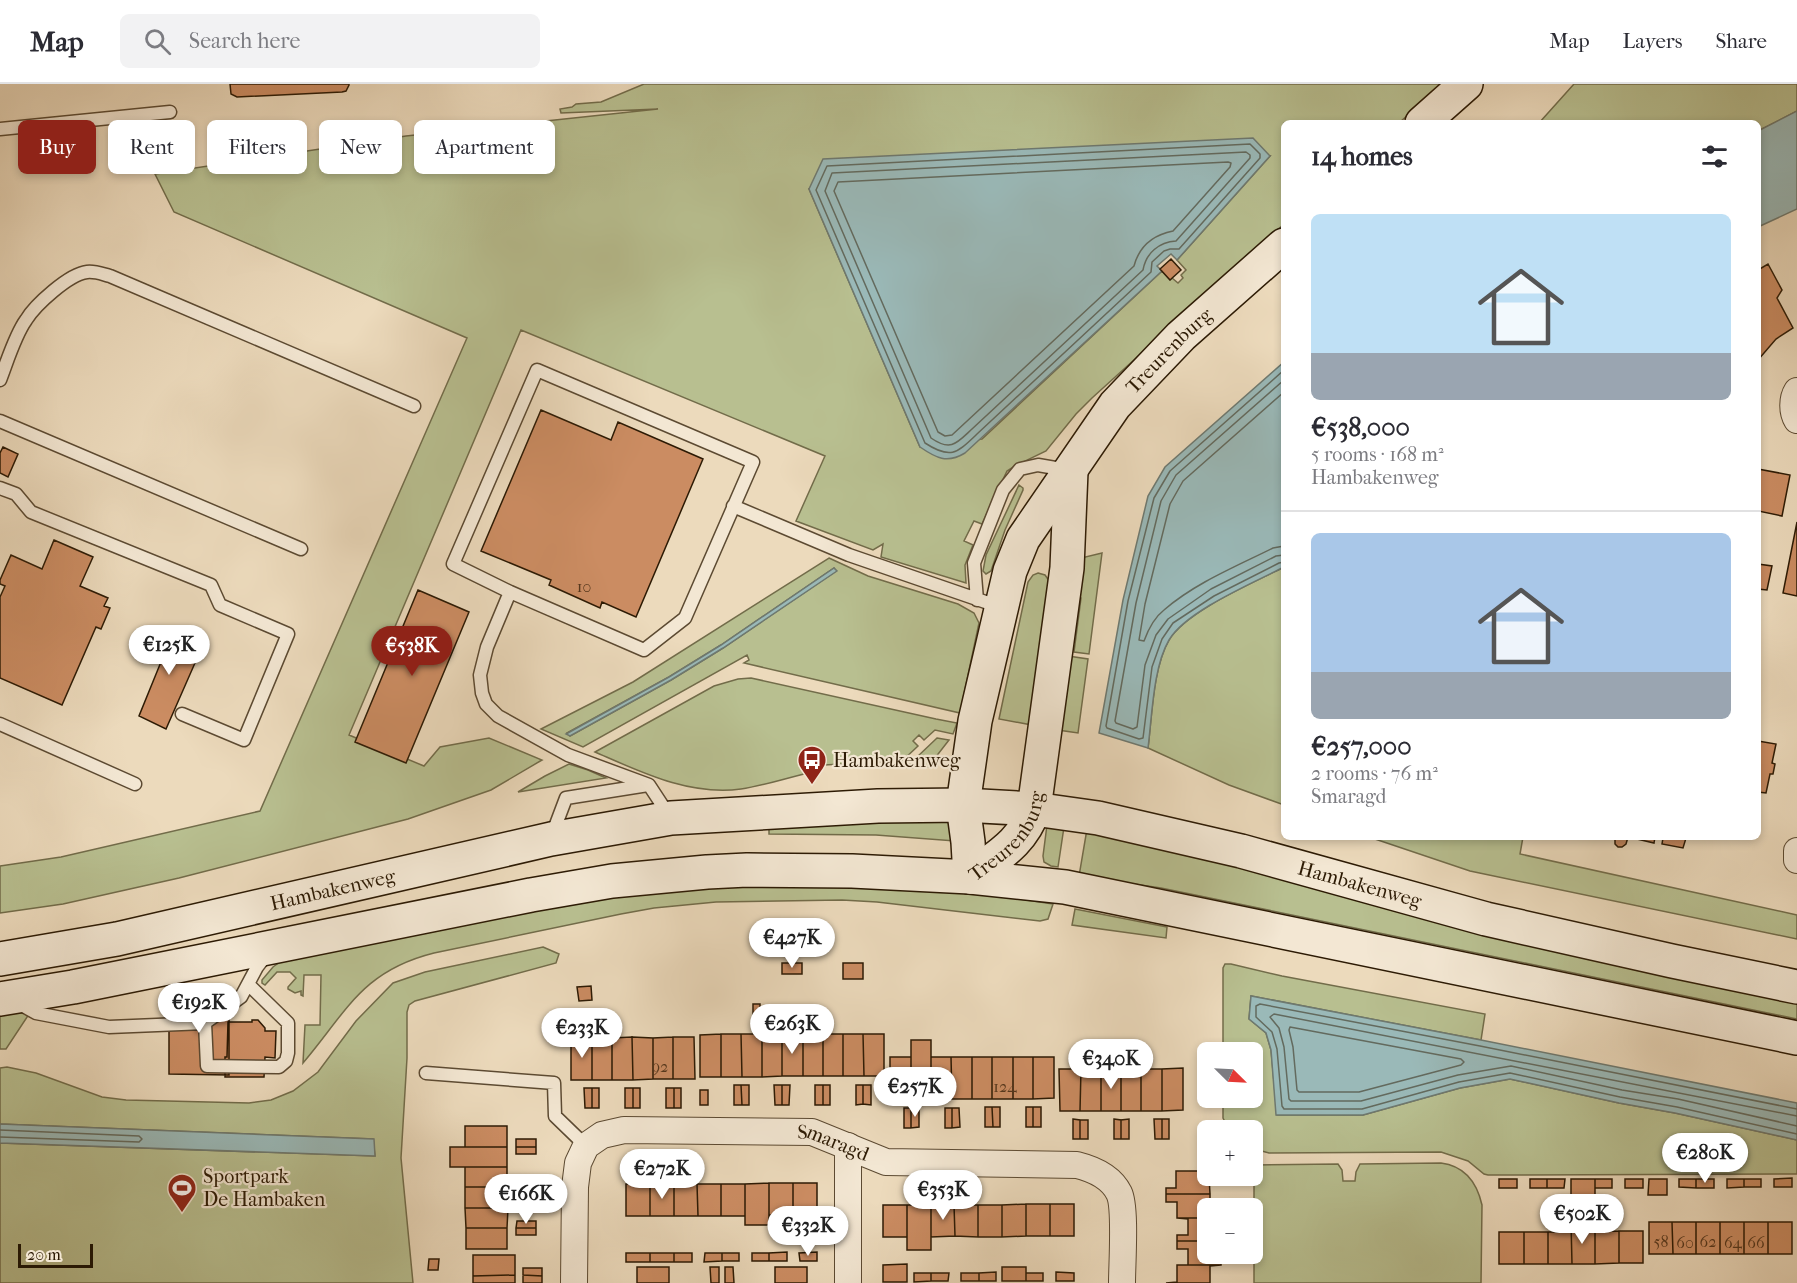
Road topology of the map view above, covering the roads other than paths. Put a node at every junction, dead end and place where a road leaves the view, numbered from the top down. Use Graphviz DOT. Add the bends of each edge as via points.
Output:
graph roads {
  1 [pos="1466,84"];
  2 [pos="170,112"];
  3 [pos="1425,120"];
  4 [pos="0,129"];
  5 [pos="1281,248"];
  6 [pos="0,380"];
  7 [pos="1797,391"];
  8 [pos="414,406"];
  9 [pos="1797,420"];
  10 [pos="0,421"];
  11 [pos="1071,471"];
  12 [pos="0,488"];
  13 [pos="734,506"];
  14 [pos="301,549"];
  15 [pos="510,592"];
  16 [pos="989,603"];
  17 [pos="182,714"];
  18 [pos="0,724"];
  19 [pos="135,784"];
  20 [pos="650,785"];
  21 [pos="963,805"];
  22 [pos="1034,809"];
  23 [pos="671,818"];
  24 [pos="551,839"];
  25 [pos="1797,851"];
  26 [pos="1797,860"];
  27 [pos="970,878"];
  28 [pos="273,946"];
  29 [pos="0,959"];
  30 [pos="248,984"];
  31 [pos="1797,987"];
  32 [pos="5,998"];
  33 [pos="206,1023"];
  34 [pos="1797,1038"];
  35 [pos="426,1073"];
  36 [pos="586,1146"];
  37 [pos="848,1146"];
  38 [pos="574,1283"];
  39 [pos="848,1283"];
  40 [pos="1122,1283"];
  1 -- 3 [label="main road"];
  2 -- 4 [label="lane"];
  5 -- 11 [label="main road, Treurenburg" via="1180,336 1123,396"];
  6 -- 8 [label="lane" via="24,321 35,307 74,275 96,272"];
  7 -- 9 [label="street"];
  10 -- 14 [label="lane"];
  11 -- 16 [label="main road, Treurenburg" via="1023,538 1010,571"];
  11 -- 16 [label="lane" via="1038,465 1020,469 1004,490 974,563"];
  11 -- 22 [label="main road, Treurenburg" via="1066,568"];
  12 -- 17 [label="lane" via="16,494 31,512 211,585 220,605 288,634 244,740"];
  13 -- 15 [label="lane" via="685,618 644,650"];
  13 -- 15 [label="lane" via="753,462 537,370 453,564"];
  13 -- 16 [label="lane" via="849,555"];
  15 -- 20 [label="lane" via="480,675 486,704 498,716 568,755"];
  16 -- 21 [label="main road, Treurenburg"];
  18 -- 19 [label="lane"];
  20 -- 23 [label="lane"];
  20 -- 24 [label="lane" via="566,798"];
  21 -- 22 [label="main road, Hambakenweg"];
  21 -- 23 [label="main road, Hambakenweg"];
  21 -- 27 [label="main road, Treurenburg"];
  22 -- 27 [label="main road, Treurenburg" via="1029,825 1016,842"];
  22 -- 31 [label="main road, Hambakenweg" via="1098,818 1241,851 1486,919"];
  23 -- 24 [label="main road, Hambakenweg"];
  24 -- 29 [label="main road, Hambakenweg" via="117,939"];
  25 -- 26 [label="street"];
  27 -- 28 [label="main road" via="747,870 624,880"];
  27 -- 34 [label="main road" via="1065,887"];
  28 -- 30 [label="lane"];
  28 -- 32 [label="main road"];
  30 -- 33 [label="lane" via="241,997"];
  30 -- 33 [label="lane" via="288,1023 286,1061 279,1067 264,1068 207,1066"];
  32 -- 33 [label="lane" via="36,1013 109,1027"];
  35 -- 36 [label="lane" via="554,1083 555,1116"];
  36 -- 37 [label="street, Smaragd" via="602,1135 624,1130 812,1132"];
  36 -- 38 [label="street" via="578,1163 575,1187"];
  37 -- 39 [label="street"];
  37 -- 40 [label="street, Smaragd" via="886,1162 1077,1165 1094,1170 1120,1195"];
}
